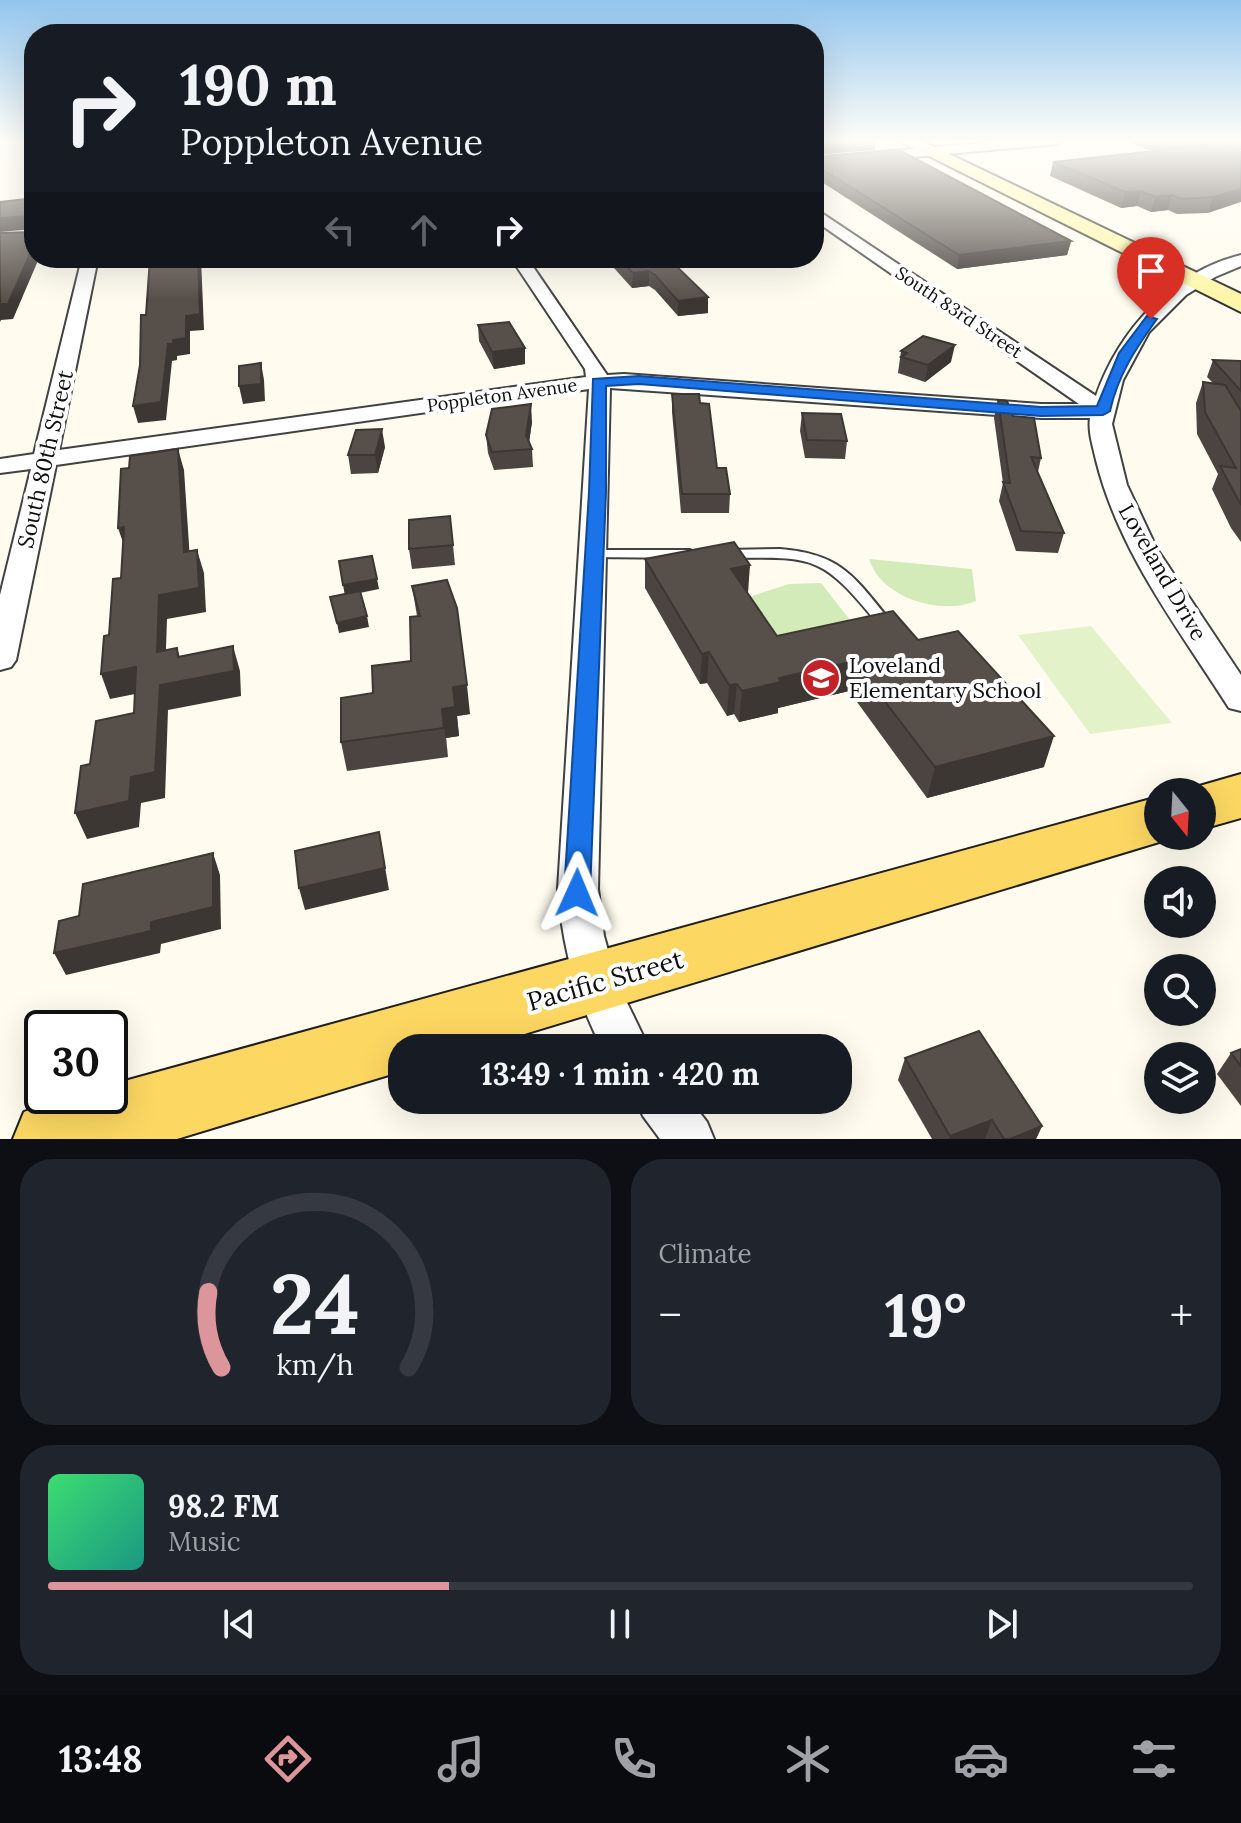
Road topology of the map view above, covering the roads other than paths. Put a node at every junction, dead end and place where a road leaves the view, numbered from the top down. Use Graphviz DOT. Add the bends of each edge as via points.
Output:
graph roads {
  1 [pos="1014,193"];
  2 [pos="824,220"];
  3 [pos="1241,260"];
  4 [pos="88,268"];
  5 [pos="526,268"];
  6 [pos="1194,281"];
  7 [pos="1241,304"];
  8 [pos="598,382"];
  9 [pos="1103,411"];
  10 [pos="45,460"];
  11 [pos="0,466"];
  12 [pos="594,554"];
  13 [pos="883,621"];
  14 [pos="0,660"];
  15 [pos="1241,700"];
  16 [pos="1241,796"];
  17 [pos="1216,803"];
  18 [pos="1144,824"];
  19 [pos="597,982"];
  20 [pos="620,1034"];
  21 [pos="671,1114"];
  22 [pos="51,1139"];
  23 [pos="690,1139"];
  1 -- 6 [label="main road"];
  2 -- 9 [label="street, South 83rd Street"];
  3 -- 6 [label="street, Loveland Drive"];
  4 -- 10 [label="street, South 80th Street"];
  5 -- 8 [label="street" via="595,369"];
  6 -- 7 [label="main road"];
  6 -- 9 [label="street, Loveland Drive" via="1139,332"];
  8 -- 9 [label="street, Poppleton Avenue" via="639,380 1025,410"];
  8 -- 10 [label="street, Poppleton Avenue"];
  8 -- 12 [label="street"];
  9 -- 15 [label="street, Loveland Drive" via="1108,462 1126,514"];
  10 -- 11 [label="street, Poppleton Avenue"];
  10 -- 14 [label="street, South 80th Street"];
  12 -- 13 [label="lane" via="813,558 843,576"];
  12 -- 19 [label="street" via="577,912"];
  16 -- 17 [label="main road"];
  18 -- 19 [label="main road, Pacific Street"];
  19 -- 20 [label="street"];
  19 -- 22 [label="main road, Pacific Street"];
  21 -- 23 [label="street"];
}
